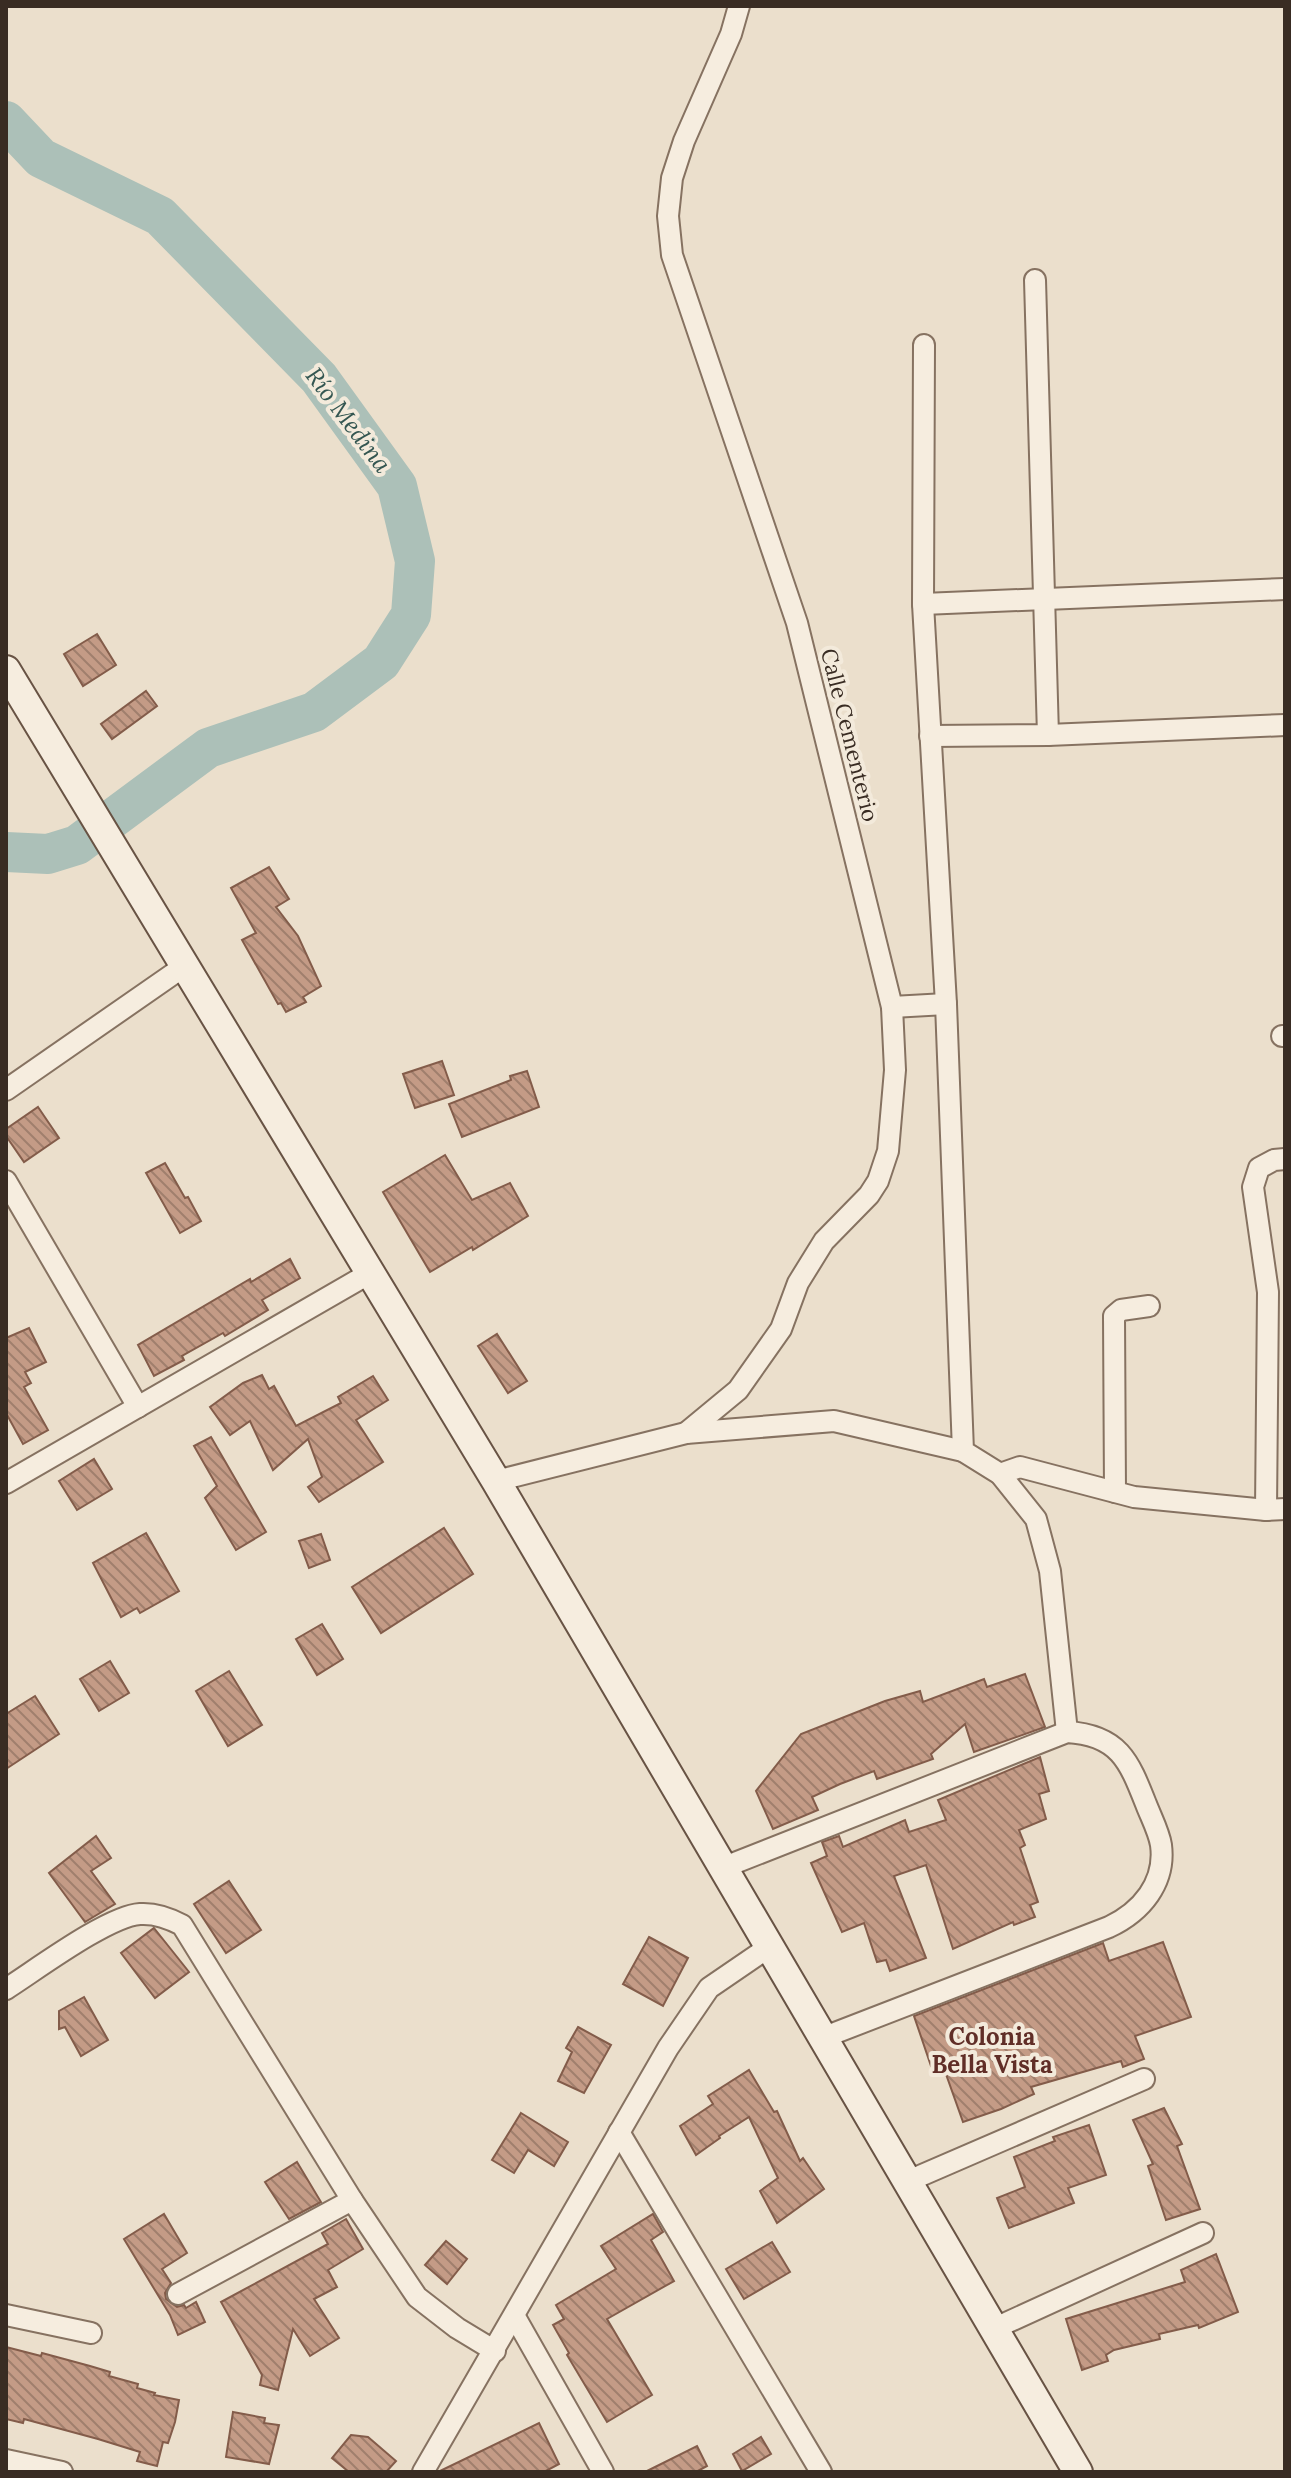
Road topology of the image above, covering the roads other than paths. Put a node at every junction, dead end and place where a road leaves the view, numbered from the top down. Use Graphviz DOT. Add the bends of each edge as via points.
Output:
graph roads {
  1 [pos="739,6"];
  2 [pos="1035,280"];
  3 [pos="924,345"];
  4 [pos="1285,589"];
  5 [pos="1042,601"];
  6 [pos="923,604"];
  7 [pos="6,670"];
  8 [pos="1285,725"];
  9 [pos="1048,735"];
  10 [pos="930,736"];
  11 [pos="186,965"];
  12 [pos="946,1004"];
  13 [pos="892,1007"];
  14 [pos="6,1090"];
  15 [pos="1285,1159"];
  16 [pos="6,1181"];
  17 [pos="370,1273"];
  18 [pos="1149,1306"];
  19 [pos="138,1407"];
  20 [pos="686,1433"];
  21 [pos="963,1451"];
  22 [pos="1000,1474"];
  23 [pos="496,1481"];
  24 [pos="6,1483"];
  25 [pos="1115,1492"];
  26 [pos="1275,1510"];
  27 [pos="1067,1732"];
  28 [pos="722,1868"];
  29 [pos="769,1947"];
  30 [pos="6,1989"];
  31 [pos="822,2038"];
  32 [pos="1144,2079"];
  33 [pos="619,2132"];
  34 [pos="906,2182"];
  35 [pos="352,2200"];
  36 [pos="1203,2233"];
  37 [pos="178,2294"];
  38 [pos="6,2315"];
  39 [pos="515,2317"];
  40 [pos="993,2329"];
  41 [pos="91,2333"];
  42 [pos="495,2351"];
  43 [pos="6,2460"];
  44 [pos="62,2472"];
  45 [pos="423,2472"];
  46 [pos="603,2472"];
  47 [pos="821,2472"];
  48 [pos="1078,2472"];
  1 -- 13 [label="street, Calle Cementerio" via="672,178 672,255 797,623"];
  2 -- 5 [label="street"];
  3 -- 6 [label="street"];
  4 -- 5 [label="street"];
  5 -- 6 [label="street"];
  5 -- 9 [label="street"];
  6 -- 10 [label="street"];
  7 -- 11 [label="main road"];
  8 -- 9 [label="street"];
  9 -- 10 [label="street"];
  10 -- 12 [label="street"];
  11 -- 14 [label="street"];
  11 -- 17 [label="main road"];
  12 -- 13 [label="street"];
  12 -- 21 [label="street"];
  13 -- 20 [label="street, Calle Cementerio" via="894,1084 888,1151 878,1181 824,1241 798,1283 781,1329 738,1390"];
  15 -- 26 [label="street" via="1259,1168 1253,1187 1268,1292"];
  16 -- 19 [label="street"];
  17 -- 19 [label="street"];
  17 -- 23 [label="main road"];
  18 -- 25 [label="street" via="1114,1316"];
  19 -- 24 [label="street"];
  20 -- 21 [label="street" via="834,1421"];
  20 -- 23 [label="street"];
  21 -- 22 [label="street"];
  22 -- 25 [label="street" via="1020,1467"];
  22 -- 27 [label="street" via="1036,1519 1050,1571"];
  23 -- 28 [label="main road"];
  25 -- 26 [label="street"];
  27 -- 28 [label="street"];
  27 -- 31 [label="street" via="1096,1736 1130,1764 1161,1842 1158,1878 1150,1894 1125,1920"];
  28 -- 29 [label="main road"];
  29 -- 31 [label="main road"];
  29 -- 33 [label="street" via="709,1988"];
  30 -- 35 [label="street" via="114,1921 142,1914 182,1925"];
  31 -- 34 [label="main road"];
  32 -- 34 [label="street"];
  33 -- 39 [label="street"];
  33 -- 47 [label="street"];
  34 -- 40 [label="main road"];
  35 -- 37 [label="street"];
  35 -- 42 [label="street" via="417,2297"];
  36 -- 40 [label="street"];
  38 -- 41 [label="street"];
  39 -- 42 [label="street"];
  39 -- 46 [label="street"];
  40 -- 48 [label="main road"];
  42 -- 45 [label="street"];
  43 -- 44 [label="street"];
}
